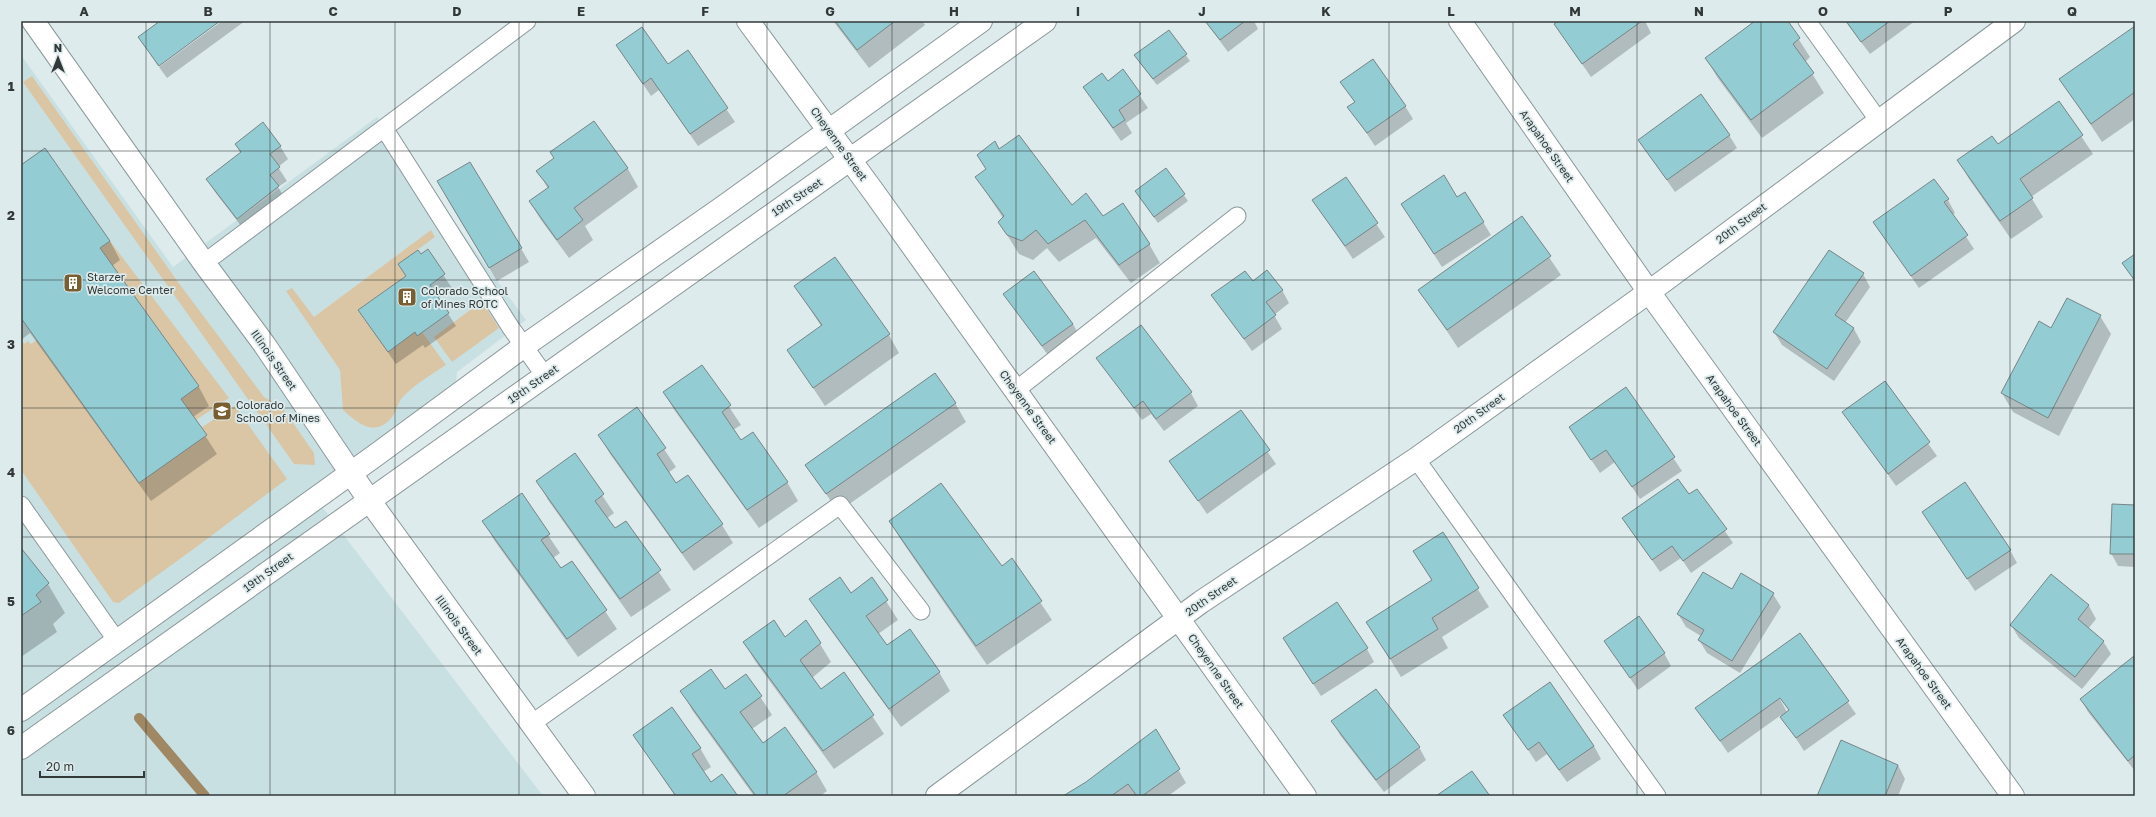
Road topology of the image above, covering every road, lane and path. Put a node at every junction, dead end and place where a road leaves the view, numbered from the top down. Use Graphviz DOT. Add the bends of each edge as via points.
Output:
graph roads {
  1 [pos="33,21"];
  2 [pos="527,21"];
  3 [pos="748,21"];
  4 [pos="981,21"];
  5 [pos="1045,21"];
  6 [pos="1460,21"];
  7 [pos="1807,21"];
  8 [pos="2014,21"];
  9 [pos="1879,121"];
  10 [pos="384,128"];
  11 [pos="829,130"];
  12 [pos="850,160"];
  13 [pos="1237,216"];
  14 [pos="204,263"];
  15 [pos="1649,292"];
  16 [pos="524,346"];
  17 [pos="545,376"];
  18 [pos="1016,390"];
  19 [pos="1416,458"];
  20 [pos="350,473"];
  21 [pos="369,500"];
  22 [pos="21,505"];
  23 [pos="921,611"];
  24 [pos="1179,619"];
  25 [pos="117,641"];
  26 [pos="21,710"];
  27 [pos="531,724"];
  28 [pos="21,748"];
  29 [pos="584,796"];
  30 [pos="937,796"];
  31 [pos="1305,796"];
  32 [pos="1656,796"];
  33 [pos="2012,796"];
  1 -- 14 [label="street, Illinois Street"];
  2 -- 10 [label="lane"];
  3 -- 11 [label="street, Cheyenne Street"];
  4 -- 11 [label="street"];
  5 -- 12 [label="street, 19th Street"];
  6 -- 15 [label="street, Arapahoe Street"];
  7 -- 9 [label="lane"];
  8 -- 9 [label="street, 20th Street"];
  9 -- 15 [label="street, 20th Street"];
  10 -- 14 [label="lane"];
  10 -- 16 [label="lane"];
  11 -- 12 [label="street, Cheyenne Street"];
  11 -- 16 [label="street"];
  12 -- 17 [label="street, 19th Street"];
  12 -- 18 [label="street, Cheyenne Street"];
  13 -- 18 [label="lane"];
  14 -- 20 [label="street, Illinois Street" via="264,344"];
  15 -- 19 [label="street, 20th Street"];
  15 -- 33 [label="street, Arapahoe Street"];
  16 -- 17 [label="lane"];
  16 -- 20 [label="street"];
  17 -- 21 [label="street, 19th Street"];
  18 -- 24 [label="street, Cheyenne Street"];
  19 -- 24 [label="street, 20th Street"];
  19 -- 32 [label="lane"];
  20 -- 21 [label="street, Illinois Street"];
  20 -- 25 [label="street"];
  21 -- 27 [label="street, Illinois Street"];
  21 -- 28 [label="street, 19th Street"];
  22 -- 25 [label="lane"];
  23 -- 27 [label="lane" via="840,505"];
  24 -- 30 [label="street, 20th Street"];
  24 -- 31 [label="street, Cheyenne Street"];
  25 -- 26 [label="street"];
  27 -- 29 [label="street, Illinois Street"];
}
